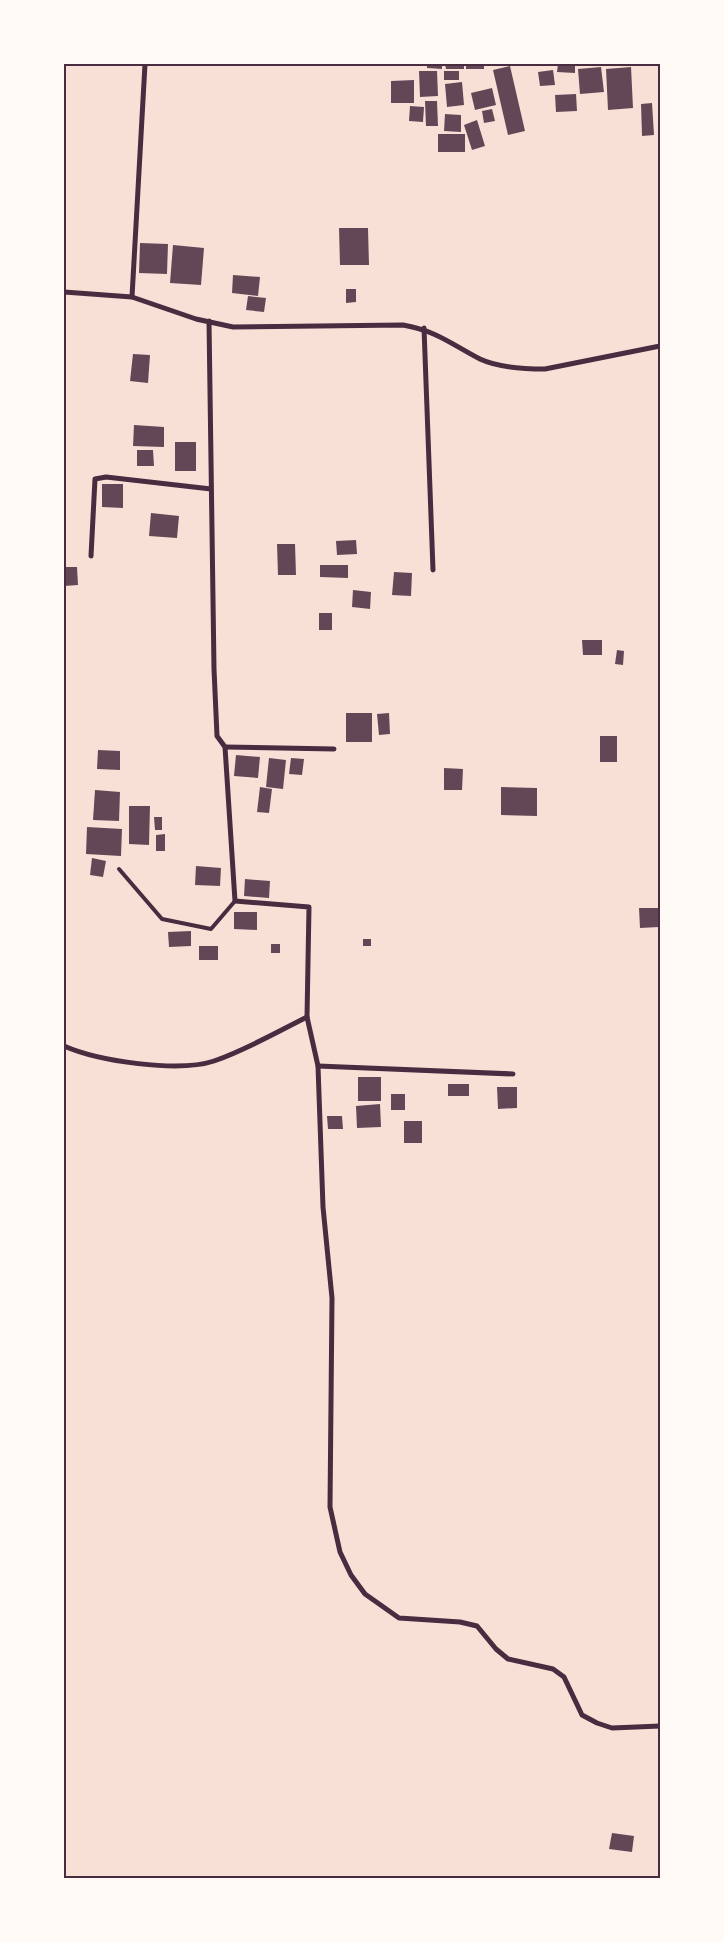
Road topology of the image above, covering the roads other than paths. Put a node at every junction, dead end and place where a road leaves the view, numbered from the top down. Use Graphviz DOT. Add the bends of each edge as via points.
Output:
graph roads {
  1 [pos="145,64"];
  2 [pos="64,292"];
  3 [pos="132,297"];
  4 [pos="208,321"];
  5 [pos="424,328"];
  6 [pos="660,346"];
  7 [pos="211,489"];
  8 [pos="91,556"];
  9 [pos="433,570"];
  10 [pos="225,747"];
  11 [pos="334,749"];
  12 [pos="119,869"];
  13 [pos="235,901"];
  14 [pos="307,1017"];
  15 [pos="64,1046"];
  16 [pos="318,1066"];
  17 [pos="513,1074"];
  18 [pos="660,1726"];
  1 -- 3 [label="street"];
  2 -- 3 [label="street"];
  3 -- 4 [label="street"];
  4 -- 5 [label="street" via="233,327 403,325"];
  4 -- 7 [label="street"];
  5 -- 6 [label="street" via="482,360 530,369"];
  5 -- 9 [label="street"];
  7 -- 8 [label="street" via="95,479"];
  7 -- 10 [label="street" via="217,736"];
  10 -- 11 [label="street"];
  10 -- 13 [label="street"];
  12 -- 13 [label="lane" via="162,919 211,929"];
  13 -- 14 [label="street" via="309,907"];
  14 -- 15 [label="street" via="212,1062 182,1065 132,1063"];
  14 -- 16 [label="street"];
  16 -- 17 [label="street"];
  16 -- 18 [label="street" via="322,1183 332,1298 330,1507 340,1552 351,1575 365,1594 399,1618 477,1626 508,1659 553,1669 564,1677 582,1715 597,1724 612,1728"];
}
